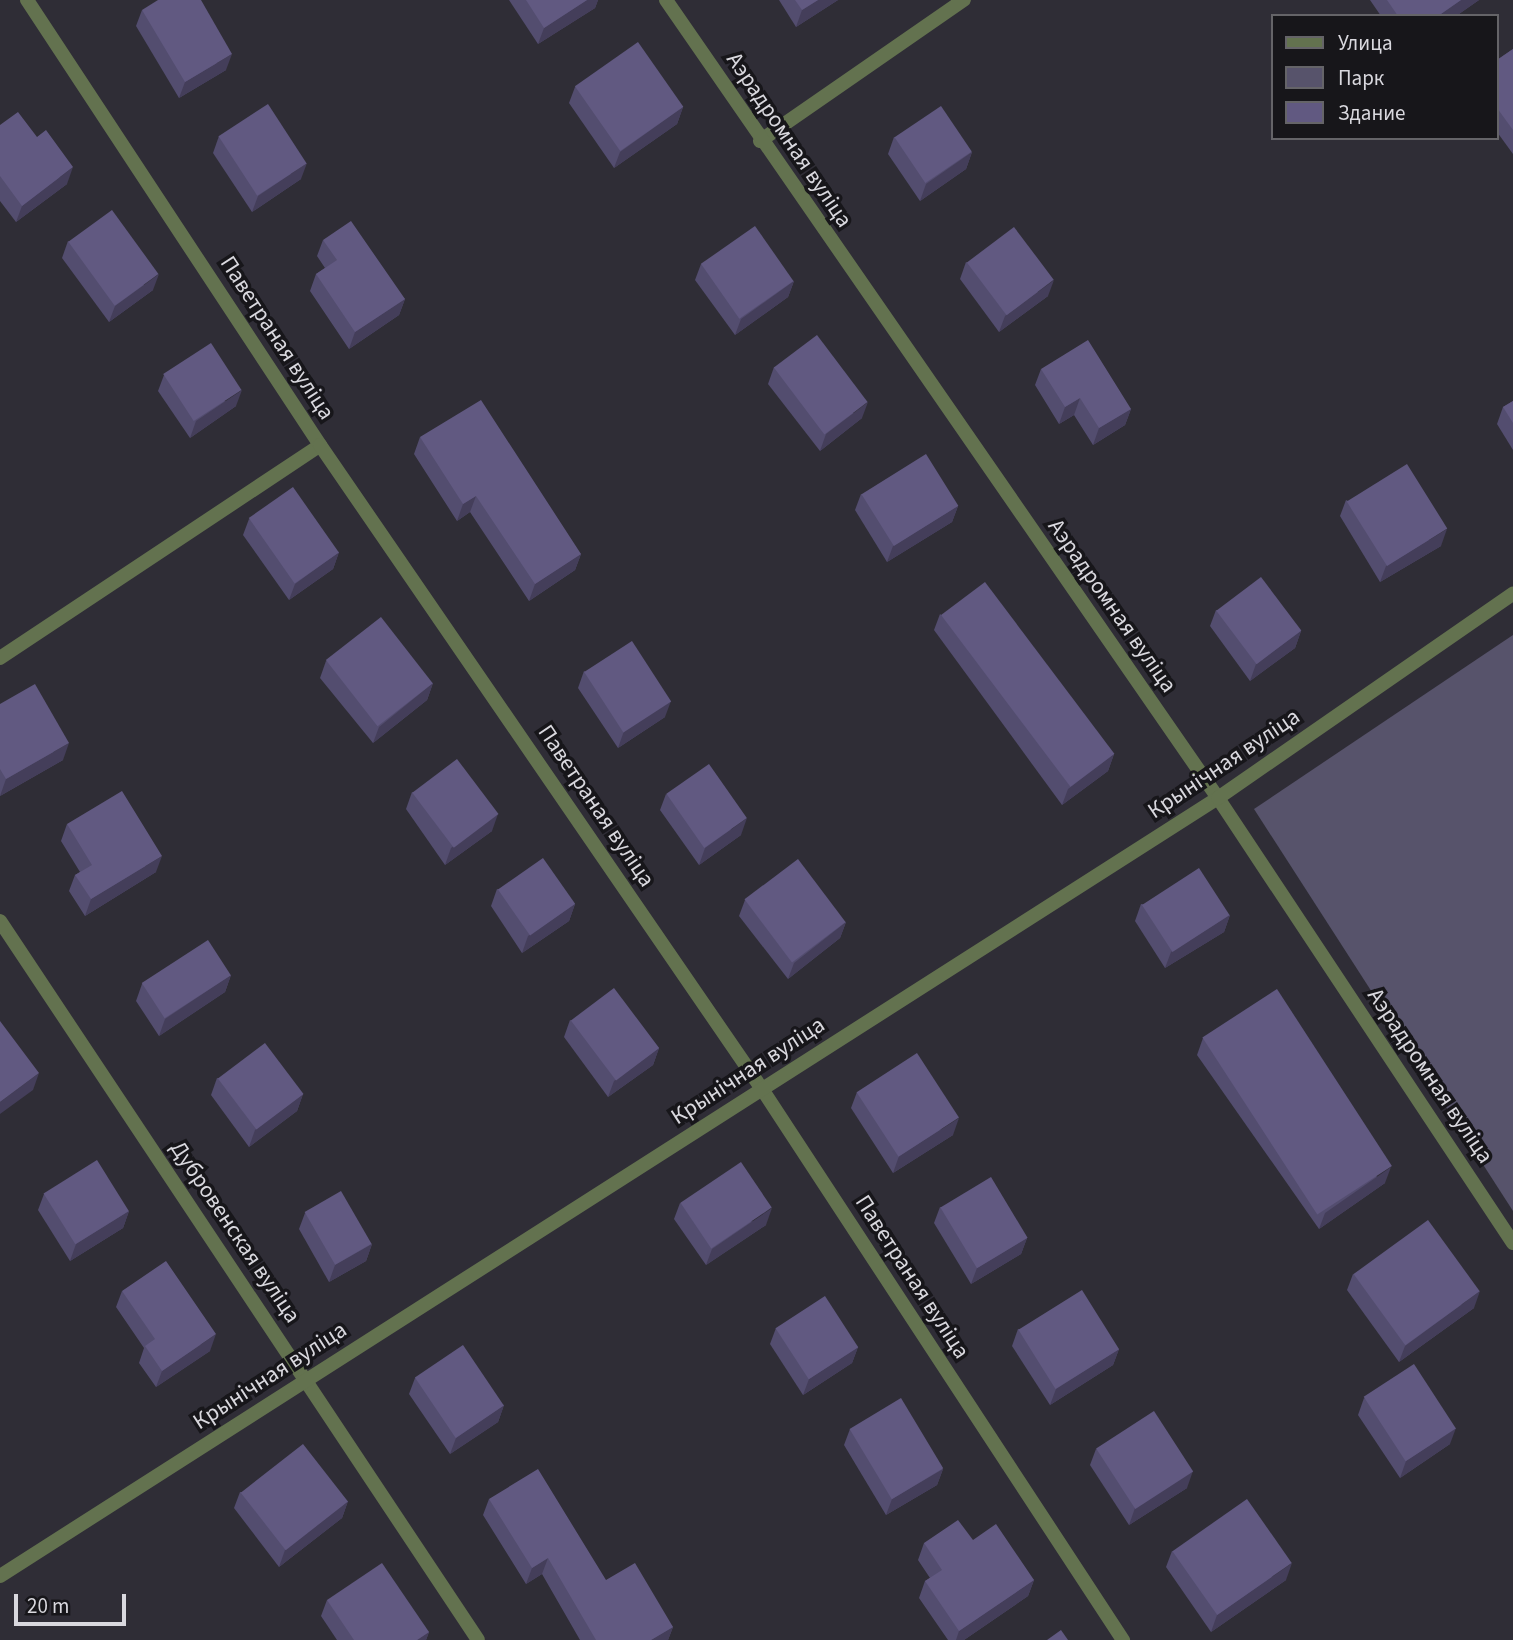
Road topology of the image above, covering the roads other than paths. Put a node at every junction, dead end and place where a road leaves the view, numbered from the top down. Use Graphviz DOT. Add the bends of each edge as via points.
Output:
graph roads {
  1 [pos="27,0"];
  2 [pos="666,0"];
  3 [pos="964,0"];
  4 [pos="761,141"];
  5 [pos="320,445"];
  6 [pos="1513,594"];
  7 [pos="0,658"];
  8 [pos="1218,798"];
  9 [pos="0,921"];
  10 [pos="762,1089"];
  11 [pos="1513,1243"];
  12 [pos="306,1379"];
  13 [pos="0,1576"];
  14 [pos="478,1640"];
  15 [pos="1124,1640"];
  1 -- 5 [label="street, Паветраная вуліца"];
  2 -- 4 [label="street, Аэрадромная вуліца"];
  3 -- 4 [label="street"];
  4 -- 8 [label="street, Аэрадромная вуліца"];
  5 -- 7 [label="street"];
  5 -- 10 [label="street, Паветраная вуліца"];
  6 -- 8 [label="street, Крынічная вуліца"];
  8 -- 10 [label="street, Крынічная вуліца"];
  8 -- 11 [label="street, Аэрадромная вуліца"];
  9 -- 12 [label="street, Дубровенская вуліца"];
  10 -- 12 [label="street, Крынічная вуліца"];
  10 -- 15 [label="street, Паветраная вуліца"];
  12 -- 13 [label="street, Крынічная вуліца"];
  12 -- 14 [label="street, Дубровенская вуліца"];
}
